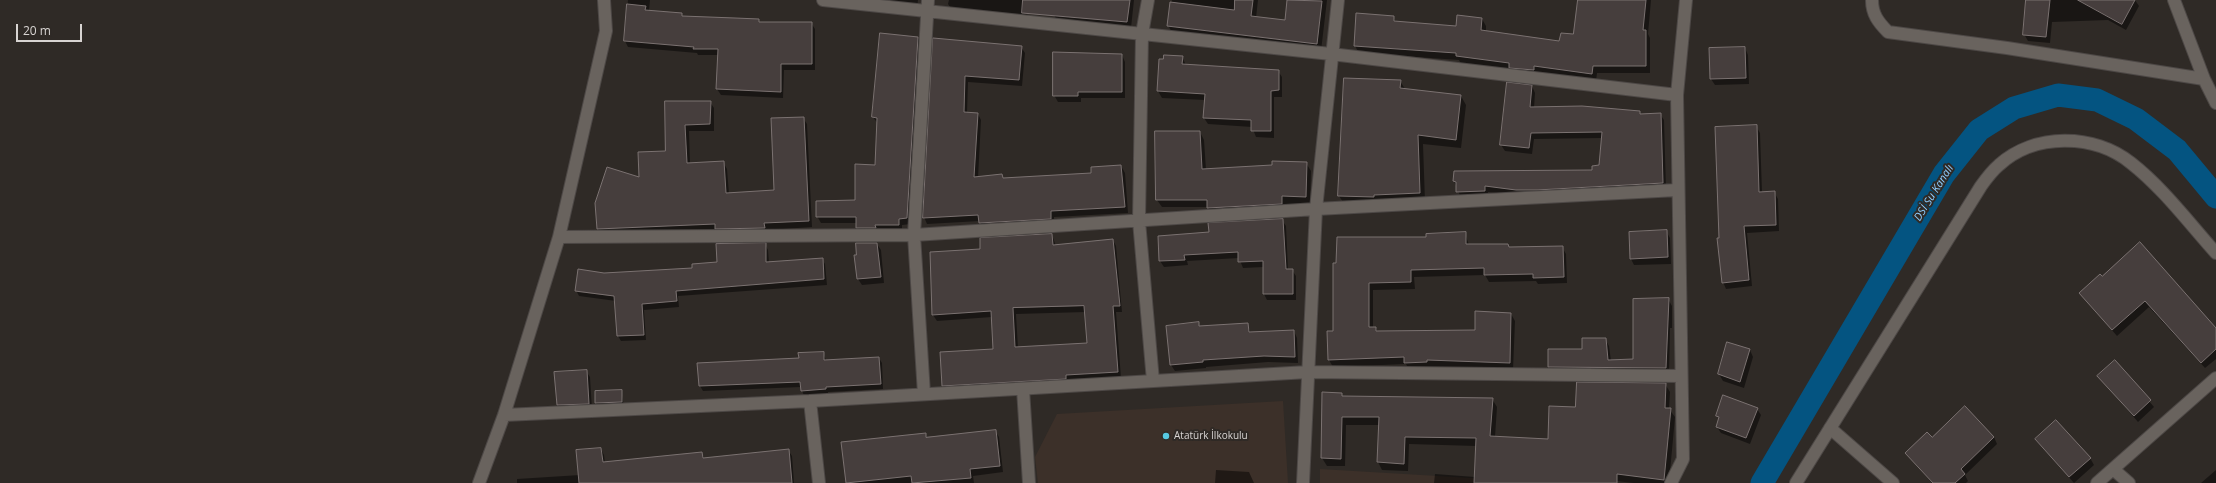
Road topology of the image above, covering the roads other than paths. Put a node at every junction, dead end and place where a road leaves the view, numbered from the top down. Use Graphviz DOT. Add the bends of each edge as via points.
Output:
graph roads {
  1 [pos="604,0"];
  2 [pos="823,0"];
  3 [pos="1148,0"];
  4 [pos="1338,0"];
  5 [pos="1686,0"];
  6 [pos="1872,0"];
  7 [pos="2174,0"];
  8 [pos="927,6"];
  9 [pos="1142,34"];
  10 [pos="1330,54"];
  11 [pos="2204,79"];
  12 [pos="1677,95"];
  13 [pos="2216,104"];
  14 [pos="1677,190"];
  15 [pos="1316,210"];
  16 [pos="1139,221"];
  17 [pos="914,235"];
  18 [pos="559,237"];
  19 [pos="2216,253"];
  20 [pos="1308,372"];
  21 [pos="1681,376"];
  22 [pos="2216,378"];
  23 [pos="1153,381"];
  24 [pos="1023,389"];
  25 [pos="924,394"];
  26 [pos="810,401"];
  27 [pos="504,414"];
  28 [pos="1830,428"];
  29 [pos="2113,469"];
  30 [pos="478,483"];
  31 [pos="819,483"];
  32 [pos="1029,483"];
  33 [pos="1303,483"];
  34 [pos="1671,483"];
  35 [pos="1796,483"];
  36 [pos="1894,483"];
  37 [pos="2097,483"];
  38 [pos="2129,483"];
  1 -- 18 [label="street" via="606,31"];
  2 -- 8 [label="street"];
  3 -- 9 [label="street"];
  4 -- 10 [label="street"];
  5 -- 12 [label="street"];
  6 -- 11 [label="street" via="1872,9 1877,21 1888,32"];
  7 -- 11 [label="street"];
  8 -- 9 [label="street"];
  8 -- 17 [label="street"];
  9 -- 10 [label="street"];
  9 -- 16 [label="street"];
  10 -- 12 [label="street"];
  10 -- 15 [label="street"];
  11 -- 13 [label="street"];
  12 -- 14 [label="street"];
  14 -- 15 [label="street"];
  14 -- 21 [label="street"];
  15 -- 16 [label="street"];
  15 -- 20 [label="street"];
  16 -- 17 [label="street"];
  16 -- 23 [label="street"];
  17 -- 18 [label="street"];
  17 -- 25 [label="street"];
  18 -- 27 [label="street"];
  19 -- 28 [label="street" via="2130,162 2104,148 2074,140 2044,142 2023,150 1999,165 1981,186"];
  20 -- 21 [label="street"];
  20 -- 23 [label="street"];
  20 -- 33 [label="street"];
  21 -- 34 [label="street" via="1683,459"];
  22 -- 29 [label="street"];
  23 -- 24 [label="street"];
  24 -- 25 [label="street"];
  24 -- 32 [label="street"];
  25 -- 26 [label="street"];
  26 -- 27 [label="street"];
  26 -- 31 [label="street"];
  27 -- 30 [label="street"];
  28 -- 35 [label="street"];
  28 -- 36 [label="street"];
  29 -- 37 [label="street"];
  29 -- 38 [label="street"];
}
